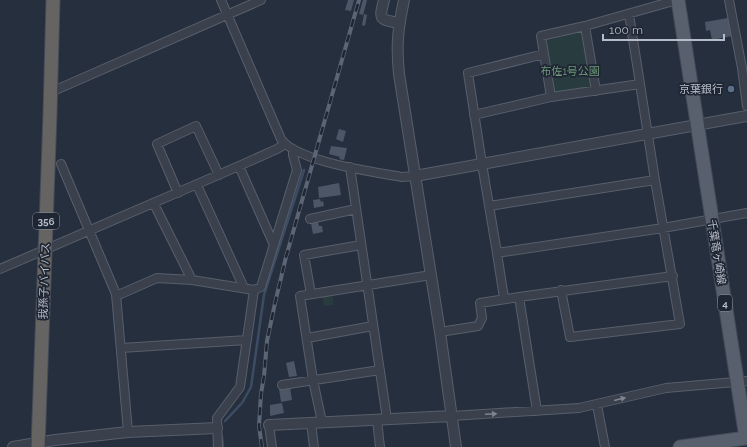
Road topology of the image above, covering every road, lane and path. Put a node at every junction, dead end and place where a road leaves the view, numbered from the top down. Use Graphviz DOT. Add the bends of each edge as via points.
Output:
graph roads {
  1 [pos="53,0"];
  2 [pos="221,0"];
  3 [pos="261,0"];
  4 [pos="384,0"];
  5 [pos="404,0"];
  6 [pos="678,0"];
  7 [pos="729,0"];
  8 [pos="228,14"];
  9 [pos="629,14"];
  10 [pos="399,23"];
  11 [pos="585,26"];
  12 [pos="544,54"];
  13 [pos="744,67"];
  14 [pos="640,84"];
  15 [pos="596,91"];
  16 [pos="51,92"];
  17 [pos="551,98"];
  18 [pos="747,106"];
  19 [pos="474,115"];
  20 [pos="747,116"];
  21 [pos="698,125"];
  22 [pos="648,134"];
  23 [pos="284,144"];
  24 [pos="294,149"];
  25 [pos="60,164"];
  26 [pos="482,164"];
  27 [pos="239,166"];
  28 [pos="350,167"];
  29 [pos="219,175"];
  30 [pos="415,176"];
  31 [pos="655,180"];
  32 [pos="197,184"];
  33 [pos="178,193"];
  34 [pos="154,204"];
  35 [pos="489,206"];
  36 [pos="356,209"];
  37 [pos="747,213"];
  38 [pos="310,219"];
  39 [pos="712,220"];
  40 [pos="663,228"];
  41 [pos="90,230"];
  42 [pos="274,245"];
  43 [pos="361,245"];
  44 [pos="45,249"];
  45 [pos="497,253"];
  46 [pos="0,268"];
  47 [pos="431,275"];
  48 [pos="673,276"];
  49 [pos="192,280"];
  50 [pos="367,285"];
  51 [pos="244,288"];
  52 [pos="254,290"];
  53 [pos="561,290"];
  54 [pos="311,294"];
  55 [pos="116,296"];
  56 [pos="519,297"];
  57 [pos="504,298"];
  58 [pos="373,326"];
  59 [pos="440,332"];
  60 [pos="307,338"];
  61 [pos="247,340"];
  62 [pos="121,348"];
  63 [pos="380,370"];
  64 [pos="313,380"];
  65 [pos="742,382"];
  66 [pos="282,385"];
  67 [pos="596,405"];
  68 [pos="537,411"];
  69 [pos="452,416"];
  70 [pos="382,419"];
  71 [pos="322,422"];
  72 [pos="311,423"];
  73 [pos="270,425"];
  74 [pos="217,428"];
  75 [pos="128,432"];
  76 [pos="747,440"];
  77 [pos="38,445"];
  78 [pos="13,447"];
  79 [pos="218,447"];
  80 [pos="272,447"];
  81 [pos="314,447"];
  82 [pos="380,447"];
  83 [pos="456,447"];
  84 [pos="604,447"];
  85 [pos="680,447"];
  1 -- 16 [label="highway, 我孫子バイパス / 356"];
  2 -- 8 [label="street"];
  3 -- 8 [label="street"];
  4 -- 10 [label="street" via="380,15 384,20"];
  5 -- 10 [label="street"];
  6 -- 9 [label="street"];
  6 -- 21 [label="main road, 千葉竜ヶ崎線 / 4"];
  7 -- 13 [label="street"];
  8 -- 16 [label="street"];
  8 -- 23 [label="street"];
  9 -- 11 [label="street"];
  9 -- 14 [label="street"];
  10 -- 30 [label="street" via="397,56"];
  11 -- 12 [label="street" via="541,36"];
  11 -- 15 [label="street"];
  12 -- 17 [label="street"];
  12 -- 19 [label="street" via="468,73"];
  13 -- 18 [label="street"];
  14 -- 15 [label="street"];
  14 -- 22 [label="street"];
  15 -- 17 [label="street"];
  16 -- 44 [label="highway, 我孫子バイパス / 356"];
  17 -- 19 [label="street"];
  19 -- 26 [label="street"];
  20 -- 21 [label="street"];
  21 -- 22 [label="street"];
  21 -- 39 [label="main road, 千葉竜ヶ崎線 / 4"];
  22 -- 26 [label="street"];
  22 -- 31 [label="street"];
  23 -- 24 [label="street"];
  23 -- 27 [label="street"];
  24 -- 28 [label="street" via="307,156"];
  24 -- 42 [label="street" via="297,170"];
  25 -- 41 [label="street"];
  26 -- 30 [label="street"];
  26 -- 35 [label="street"];
  27 -- 29 [label="street"];
  27 -- 42 [label="street"];
  28 -- 30 [label="street" via="402,177"];
  28 -- 36 [label="street"];
  29 -- 32 [label="street"];
  29 -- 33 [label="street" via="196,126 157,144"];
  30 -- 47 [label="street"];
  31 -- 35 [label="street"];
  31 -- 40 [label="street"];
  32 -- 33 [label="street"];
  32 -- 51 [label="street"];
  33 -- 34 [label="street"];
  34 -- 41 [label="street"];
  34 -- 49 [label="street"];
  35 -- 45 [label="street"];
  36 -- 38 [label="street"];
  36 -- 43 [label="street"];
  37 -- 39 [label="street"];
  39 -- 40 [label="street"];
  39 -- 65 [label="main road, 千葉竜ヶ崎線 / 4"];
  40 -- 45 [label="street"];
  40 -- 48 [label="street"];
  41 -- 44 [label="street"];
  41 -- 55 [label="street"];
  42 -- 52 [label="street" via="261,288"];
  43 -- 50 [label="street"];
  43 -- 54 [label="street" via="304,255"];
  44 -- 46 [label="street"];
  44 -- 77 [label="highway, 我孫子バイパス / 356"];
  45 -- 57 [label="street"];
  47 -- 50 [label="street"];
  47 -- 59 [label="street"];
  48 -- 53 [label="street"];
  48 -- 53 [label="street" via="680,324 570,337"];
  49 -- 51 [label="street"];
  49 -- 55 [label="street" via="157,278"];
  50 -- 54 [label="street"];
  50 -- 58 [label="street"];
  51 -- 52 [label="street"];
  52 -- 61 [label="street"];
  53 -- 56 [label="street"];
  54 -- 60 [label="street" via="300,296"];
  55 -- 62 [label="street"];
  56 -- 57 [label="street"];
  56 -- 68 [label="street"];
  57 -- 59 [label="street" via="480,303 482,318 478,326"];
  58 -- 60 [label="street"];
  58 -- 63 [label="street"];
  59 -- 69 [label="street"];
  60 -- 64 [label="street"];
  61 -- 62 [label="street"];
  61 -- 74 [label="street" via="240,387 217,418"];
  62 -- 75 [label="street"];
  63 -- 64 [label="street"];
  63 -- 70 [label="street"];
  64 -- 66 [label="street"];
  64 -- 71 [label="street"];
  67 -- 65 [label="street, one-way" via="666,388"];
  65 -- 76 [label="main road, 千葉竜ヶ崎線 / 4"];
  67 -- 68 [label="street"];
  67 -- 84 [label="street"];
  69 -- 68 [label="street, one-way"];
  69 -- 70 [label="street"];
  69 -- 83 [label="street"];
  70 -- 71 [label="street"];
  70 -- 82 [label="street"];
  71 -- 72 [label="street"];
  72 -- 73 [label="street"];
  72 -- 81 [label="street"];
  73 -- 80 [label="street"];
  74 -- 75 [label="street"];
  74 -- 79 [label="street"];
  75 -- 77 [label="street"];
  76 -- 85 [label="main road, 千葉竜ヶ崎線 / 4"];
  77 -- 78 [label="street"];
}
